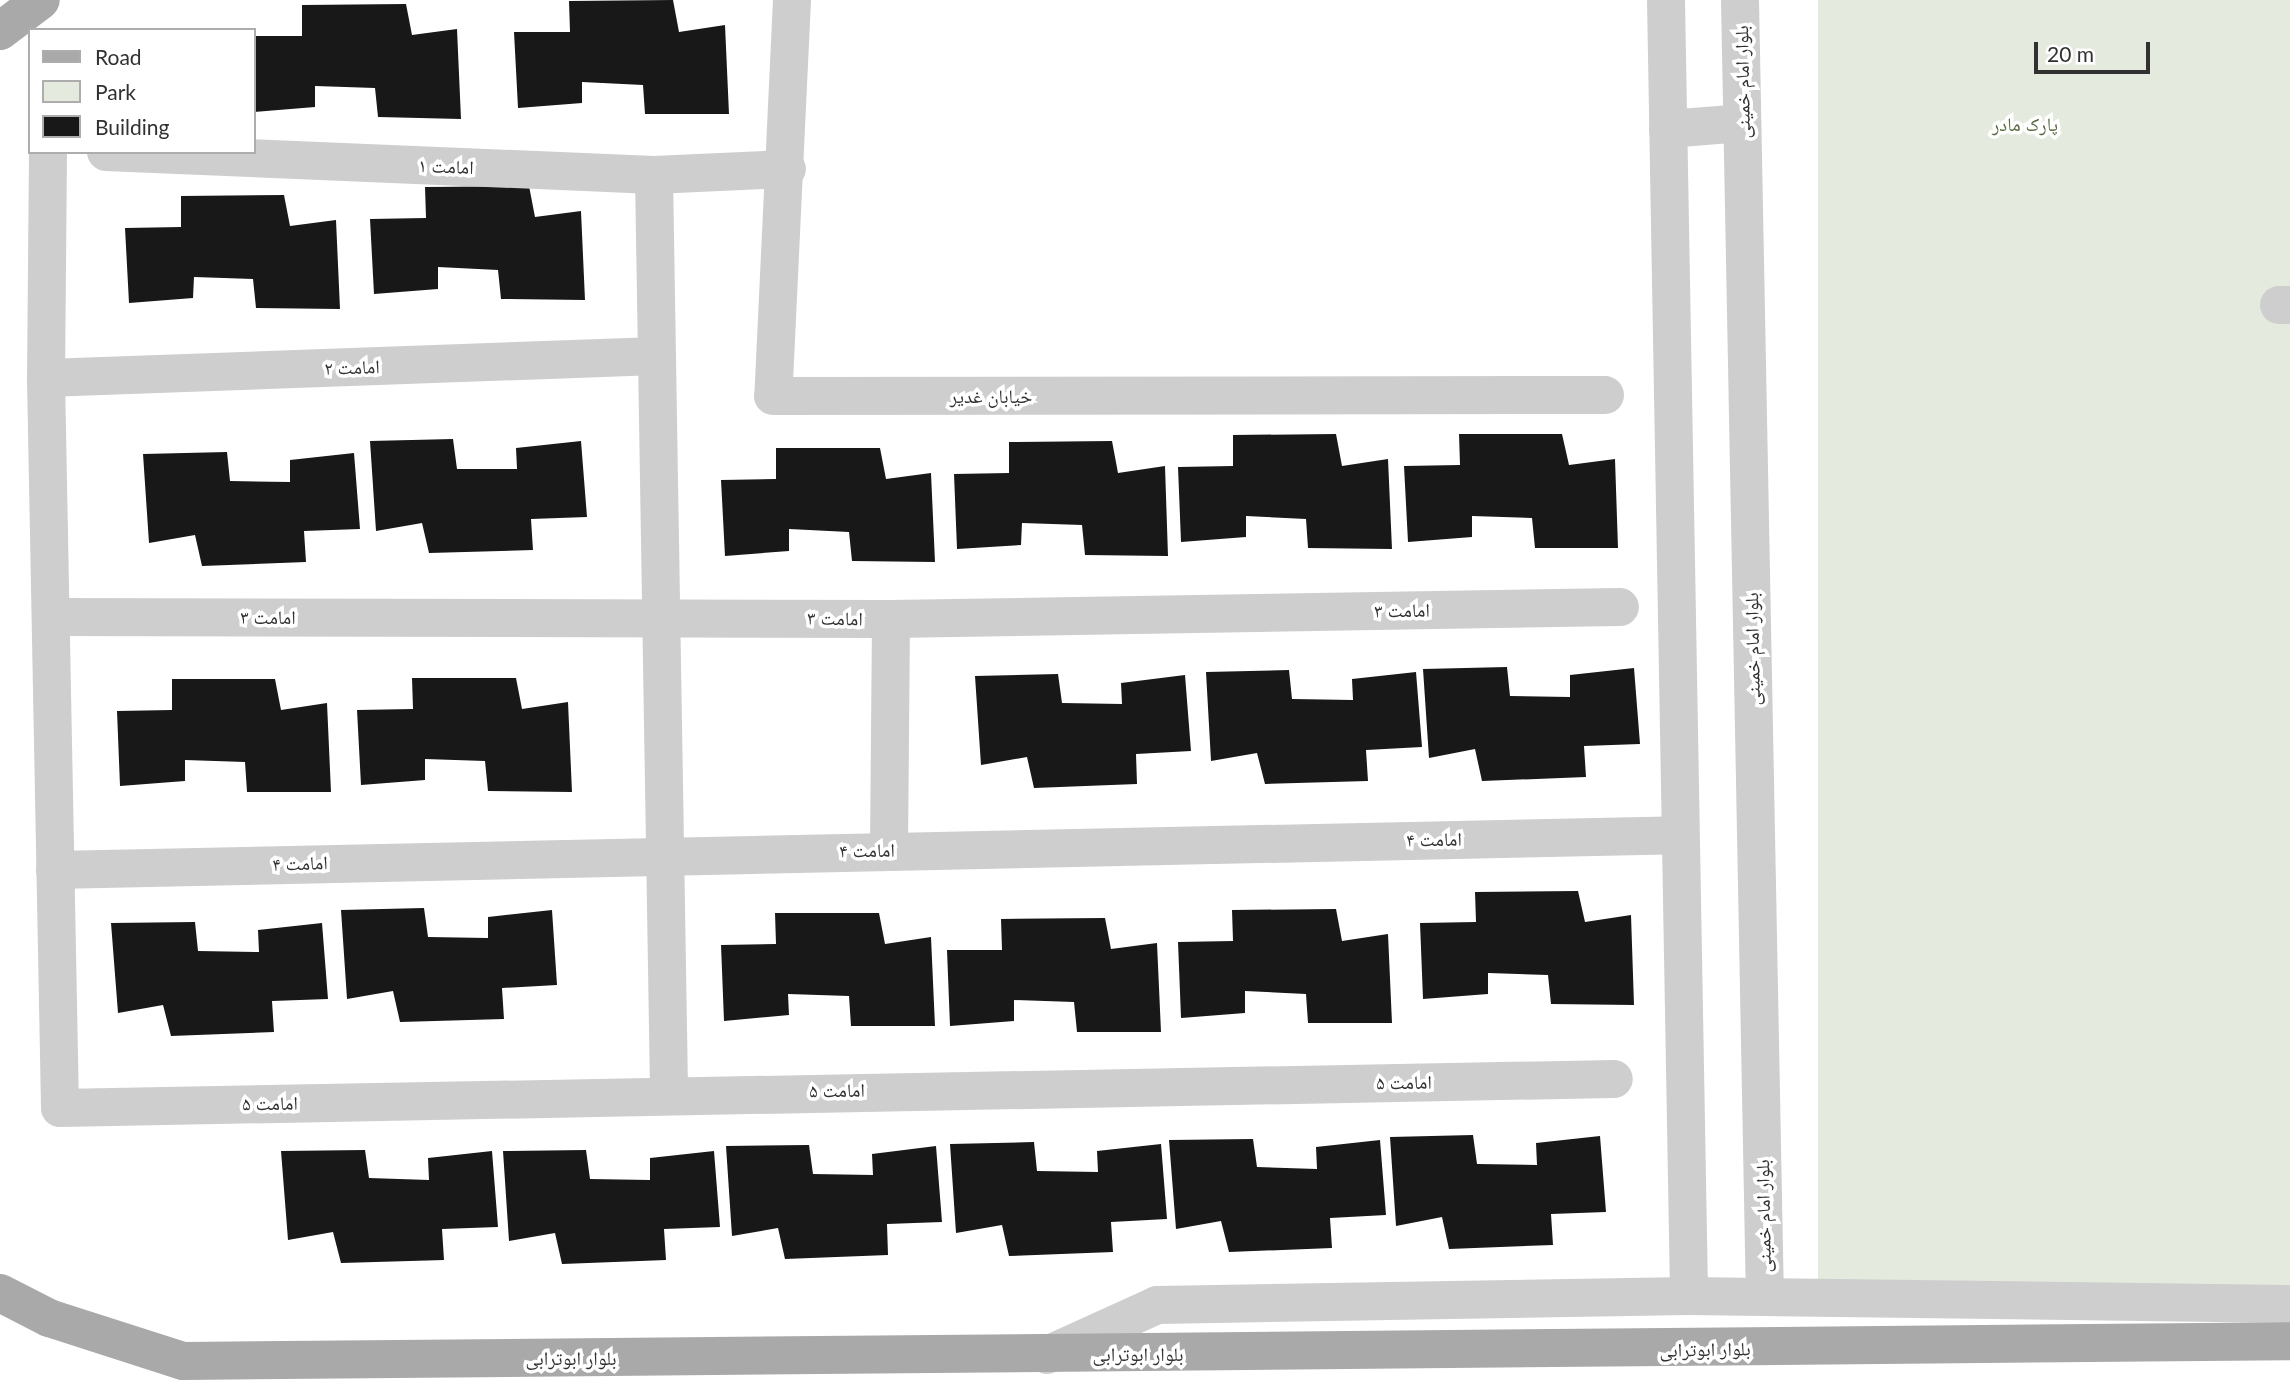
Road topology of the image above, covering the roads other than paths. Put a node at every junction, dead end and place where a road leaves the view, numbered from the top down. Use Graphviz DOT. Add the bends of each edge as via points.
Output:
graph roads {
  1 [pos="41,0"];
  2 [pos="792,0"];
  3 [pos="1666,0"];
  4 [pos="1740,0"];
  5 [pos="0,31"];
  6 [pos="1742,123"];
  7 [pos="1668,129"];
  8 [pos="48,154"];
  9 [pos="154,154"];
  10 [pos="787,169"];
  11 [pos="654,175"];
  12 [pos="657,356"];
  13 [pos="46,378"];
  14 [pos="1605,395"];
  15 [pos="1620,607"];
  16 [pos="662,616"];
  17 [pos="51,617"];
  18 [pos="891,619"];
  19 [pos="1679,835"];
  20 [pos="889,849"];
  21 [pos="666,853"];
  22 [pos="55,870"];
  23 [pos="1614,1079"];
  24 [pos="669,1093"];
  25 [pos="0,1293"];
  26 [pos="1689,1296"];
  27 [pos="1765,1297"];
  28 [pos="2290,1304"];
  29 [pos="2290,1341"];
  30 [pos="1046,1355"];
  1 -- 5 [label="main road"];
  2 -- 10 [label="street, خیابان غدیر"];
  3 -- 7 [label="street"];
  4 -- 6 [label="street, بلوار امام خمینی"];
  6 -- 7 [label="street"];
  6 -- 27 [label="street, بلوار امام خمینی"];
  7 -- 19 [label="street"];
  8 -- 13 [label="street"];
  9 -- 11 [label="street, امامت ۱"];
  10 -- 11 [label="street, امامت ۱"];
  10 -- 14 [label="street, خیابان غدیر" via="773,397"];
  11 -- 12 [label="street"];
  12 -- 13 [label="street, امامت ۲"];
  12 -- 16 [label="street"];
  13 -- 17 [label="street"];
  15 -- 18 [label="street, امامت ۳"];
  16 -- 17 [label="street, امامت ۳"];
  16 -- 18 [label="street, امامت ۳"];
  16 -- 21 [label="street"];
  17 -- 22 [label="street"];
  18 -- 20 [label="street"];
  19 -- 20 [label="street, امامت ۴"];
  19 -- 26 [label="street"];
  20 -- 21 [label="street, امامت ۴"];
  21 -- 22 [label="street, امامت ۴"];
  21 -- 24 [label="street"];
  22 -- 24 [label="street, امامت ۵" via="60,1108"];
  23 -- 24 [label="street, امامت ۵"];
  25 -- 30 [label="main road, بلوار ابوترابی" via="49,1318 183,1362"];
  26 -- 27 [label="street"];
  26 -- 30 [label="street" via="1157,1305"];
  27 -- 28 [label="street"];
  29 -- 30 [label="main road, بلوار ابوترابی"];
}
